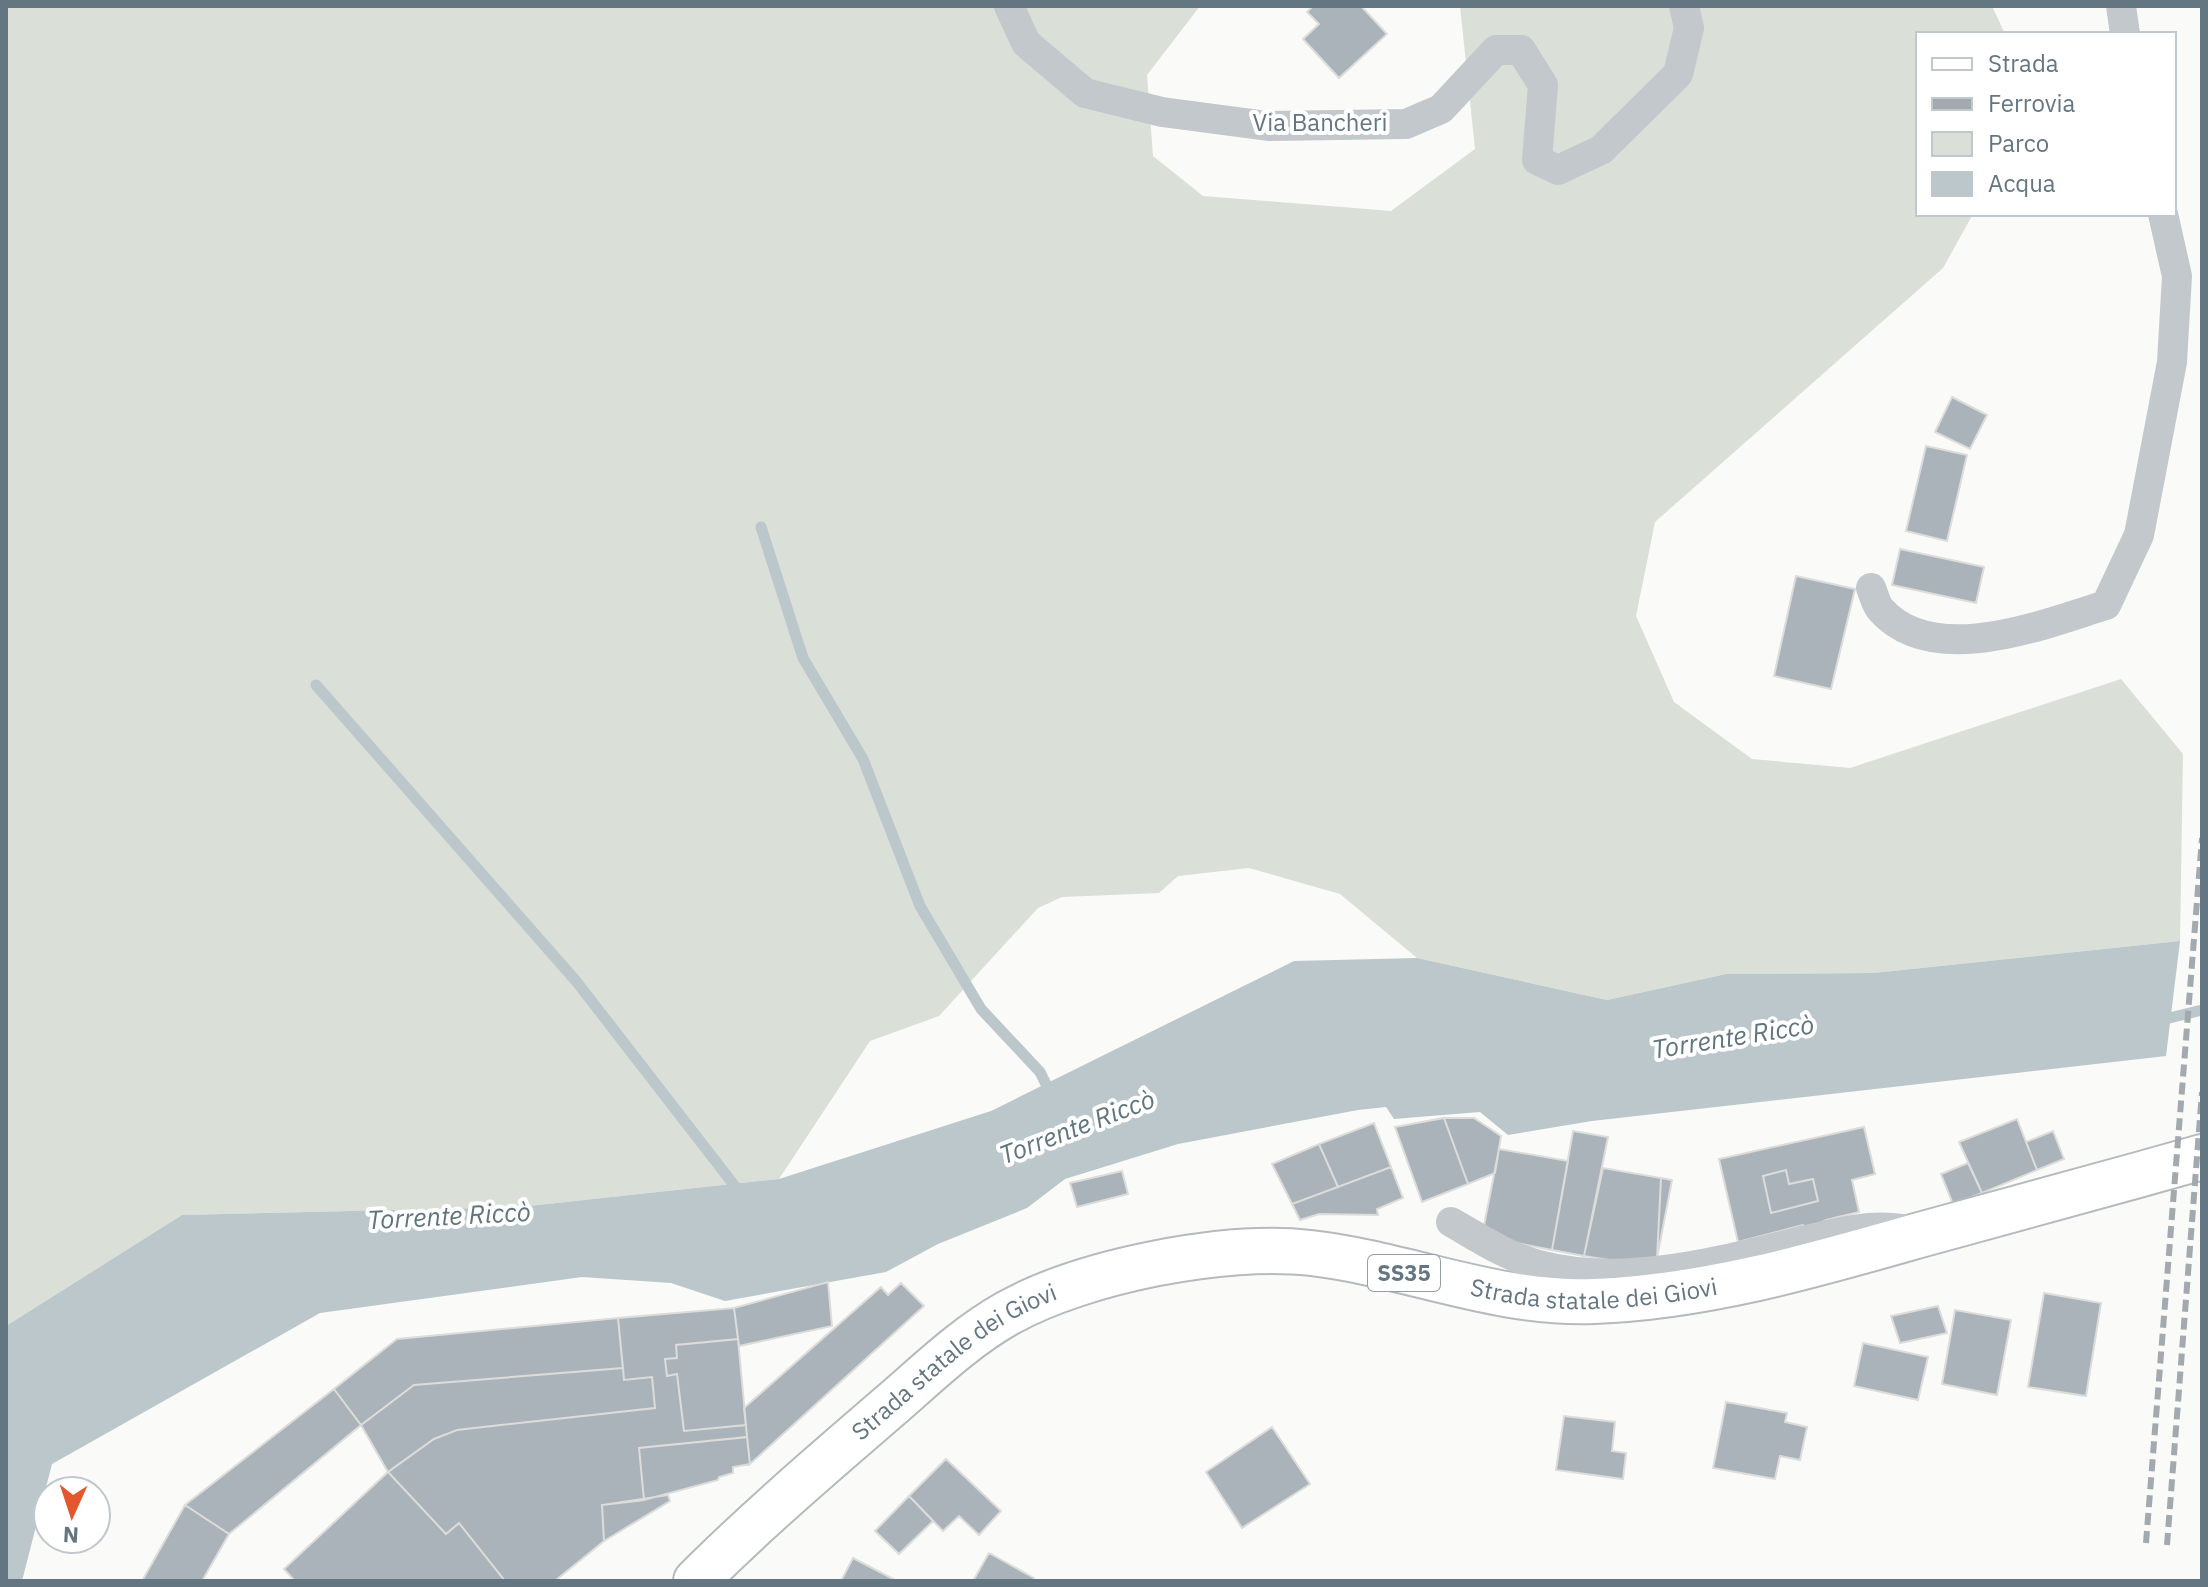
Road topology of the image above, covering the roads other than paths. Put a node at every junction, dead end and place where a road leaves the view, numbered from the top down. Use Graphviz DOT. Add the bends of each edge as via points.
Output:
graph roads {
  1 [pos="1009,6"];
  2 [pos="1684,6"];
  3 [pos="2121,6"];
  4 [pos="2125,32"];
  5 [pos="2163,216"];
  6 [pos="1871,588"];
  7 [pos="2202,1157"];
  8 [pos="1451,1222"];
  9 [pos="1928,1233"];
  10 [pos="696,1581"];
  1 -- 2 [label="street, Via Bancheri" via="1026,43 1085,93 1162,112 1268,126 1406,124 1441,109 1496,50 1521,50 1543,85 1537,160 1558,170 1601,150 1678,74 1689,28"];
  3 -- 4 [label="street"];
  5 -- 6 [label="street" via="2177,276 2172,362 2139,535 2106,605 2015,633 1952,640 1917,634 1881,610"];
  7 -- 9 [label="main road, Strada statale dei Giovi / SS35"];
  8 -- 9 [label="street" via="1496,1249 1537,1265 1583,1274 1716,1261 1853,1229"];
  9 -- 10 [label="main road, Strada statale dei Giovi / SS35" via="1726,1286 1591,1301 1494,1293 1306,1252 1203,1258 1082,1280 1007,1313 961,1345 819,1466"];
}
